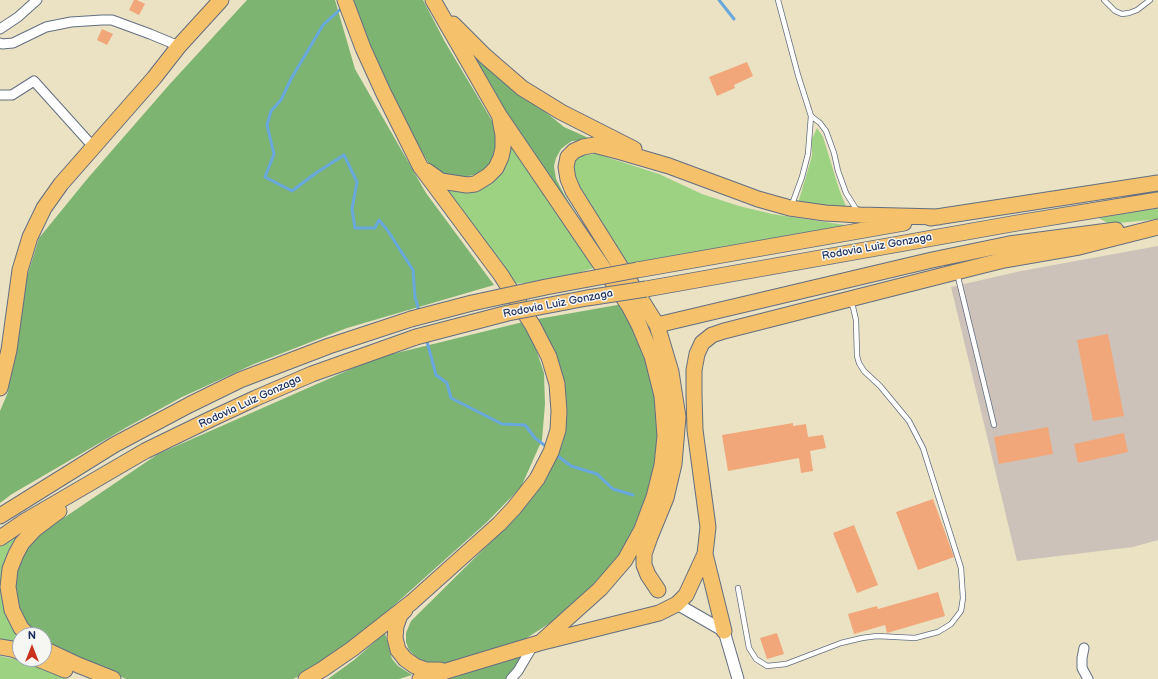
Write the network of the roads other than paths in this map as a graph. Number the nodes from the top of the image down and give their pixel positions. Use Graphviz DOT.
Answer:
graph roads {
  1 [pos="37,0"];
  2 [pos="221,0"];
  3 [pos="345,0"];
  4 [pos="778,0"];
  5 [pos="1104,0"];
  6 [pos="1150,0"];
  7 [pos="436,5"];
  8 [pos="0,29"];
  9 [pos="0,43"];
  10 [pos="179,46"];
  11 [pos="0,95"];
  12 [pos="499,115"];
  13 [pos="811,116"];
  14 [pos="88,141"];
  15 [pos="420,166"];
  16 [pos="669,166"];
  17 [pos="1158,183"];
  18 [pos="1158,200"];
  19 [pos="790,208"];
  20 [pos="860,215"];
  21 [pos="939,217"];
  22 [pos="1158,226"];
  23 [pos="956,272"];
  24 [pos="848,299"];
  25 [pos="657,325"];
  26 [pos="0,388"];
  27 [pos="994,426"];
  28 [pos="145,452"];
  29 [pos="0,516"];
  30 [pos="0,538"];
  31 [pos="630,550"];
  32 [pos="705,554"];
  33 [pos="738,588"];
  34 [pos="658,590"];
  35 [pos="412,602"];
  36 [pos="677,604"];
  37 [pos="20,627"];
  38 [pos="724,631"];
  39 [pos="537,643"];
  40 [pos="0,647"];
  41 [pos="1084,648"];
  42 [pos="12,649"];
  43 [pos="52,653"];
  44 [pos="52,665"];
  45 [pos="455,669"];
  46 [pos="85,679"];
  47 [pos="113,679"];
  48 [pos="306,679"];
  49 [pos="420,679"];
  50 [pos="511,679"];
  51 [pos="738,679"];
  52 [pos="1088,679"];
  1 -- 8 [label="street"];
  2 -- 10 [label="highway"];
  3 -- 15 [label="highway"];
  4 -- 13 [label="lane"];
  5 -- 6 [label="lane"];
  7 -- 12 [label="highway"];
  7 -- 16 [label="highway"];
  9 -- 10 [label="street"];
  10 -- 26 [label="highway"];
  11 -- 14 [label="street"];
  12 -- 15 [label="highway"];
  12 -- 31 [label="highway"];
  13 -- 19 [label="lane"];
  13 -- 20 [label="lane"];
  15 -- 35 [label="highway"];
  16 -- 19 [label="highway"];
  16 -- 25 [label="highway"];
  17 -- 21 [label="highway, Rodovia Luiz Gonzaga"];
  18 -- 28 [label="highway, Rodovia Luiz Gonzaga, bridge"];
  19 -- 20 [label="highway"];
  20 -- 21 [label="highway"];
  21 -- 29 [label="highway, Rodovia Luiz Gonzaga, bridge"];
  22 -- 23 [label="highway"];
  22 -- 25 [label="highway"];
  23 -- 24 [label="highway"];
  23 -- 27 [label="lane"];
  24 -- 32 [label="highway"];
  24 -- 33 [label="lane"];
  25 -- 34 [label="highway"];
  28 -- 30 [label="highway, Rodovia Luiz Gonzaga"];
  28 -- 37 [label="highway"];
  31 -- 34 [label="highway"];
  31 -- 39 [label="highway"];
  32 -- 36 [label="highway"];
  32 -- 38 [label="highway"];
  34 -- 36 [label="highway"];
  35 -- 45 [label="highway"];
  35 -- 48 [label="highway"];
  36 -- 38 [label="street"];
  36 -- 39 [label="highway"];
  38 -- 51 [label="street"];
  39 -- 45 [label="highway"];
  39 -- 50 [label="street"];
  40 -- 42 [label="highway"];
  41 -- 52 [label="street"];
  43 -- 47 [label="highway"];
  44 -- 46 [label="highway"];
  45 -- 49 [label="highway"];
}
